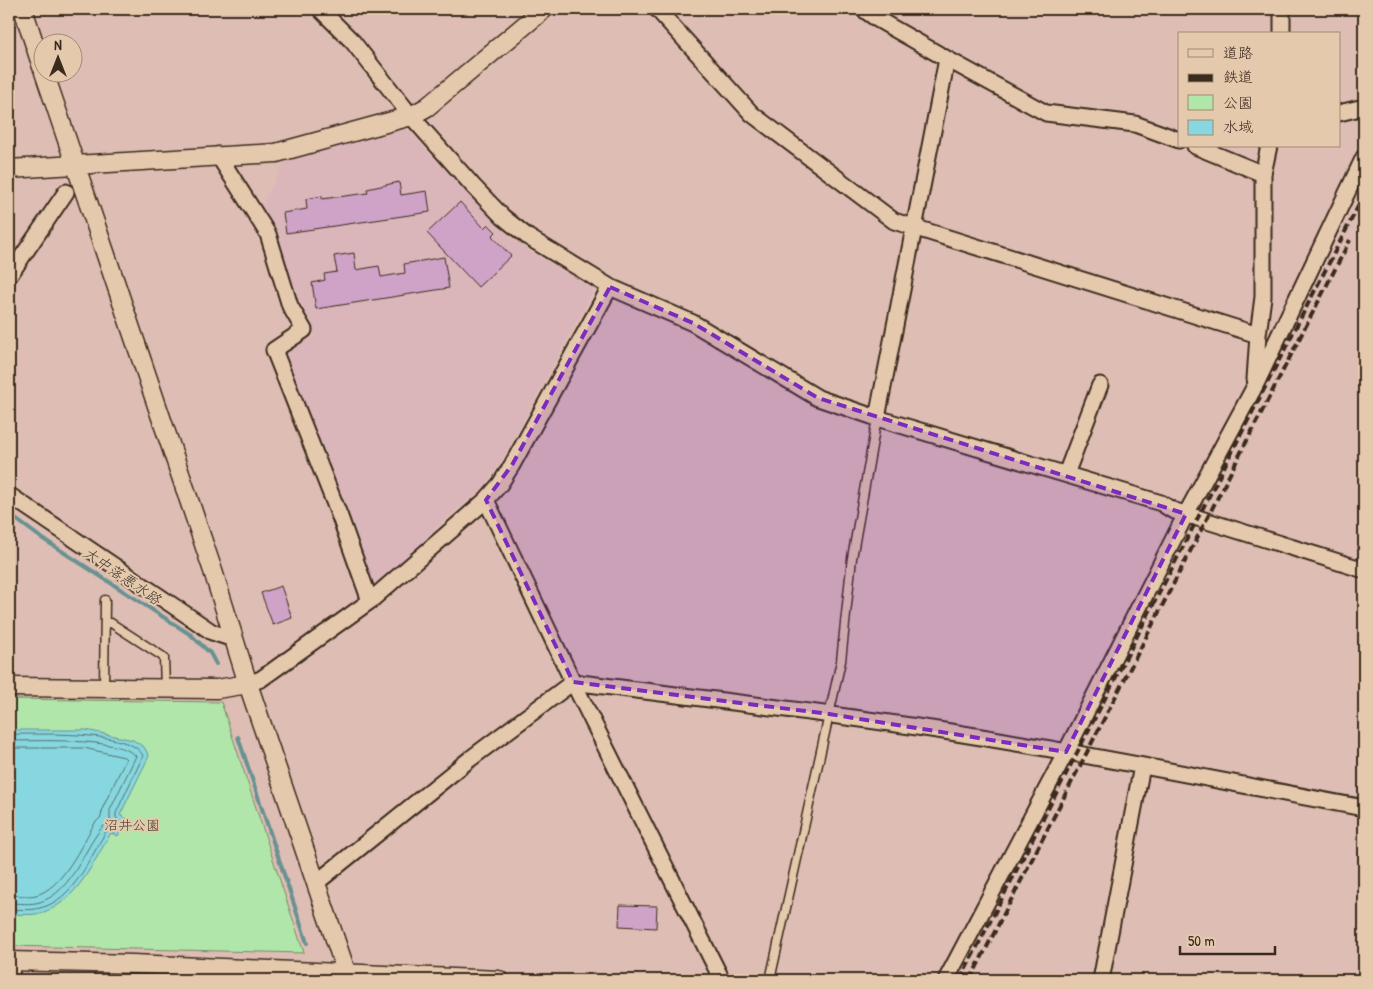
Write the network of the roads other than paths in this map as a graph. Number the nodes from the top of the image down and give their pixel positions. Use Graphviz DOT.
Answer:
graph roads {
  1 [pos="24,9"];
  2 [pos="320,9"];
  3 [pos="544,9"];
  4 [pos="657,9"];
  5 [pos="863,9"];
  6 [pos="1282,9"];
  7 [pos="1282,32"];
  8 [pos="32,35"];
  9 [pos="947,59"];
  10 [pos="47,82"];
  11 [pos="1364,107"];
  12 [pos="1340,113"];
  13 [pos="411,116"];
  14 [pos="1178,140"];
  15 [pos="1200,148"];
  16 [pos="1269,148"];
  17 [pos="218,155"];
  18 [pos="1364,158"];
  19 [pos="75,165"];
  20 [pos="9,169"];
  21 [pos="1263,174"];
  22 [pos="66,192"];
  23 [pos="914,227"];
  24 [pos="9,276"];
  25 [pos="610,287"];
  26 [pos="1258,335"];
  27 [pos="1100,385"];
  28 [pos="1255,386"];
  29 [pos="877,418"];
  30 [pos="1066,474"];
  31 [pos="9,496"];
  32 [pos="486,500"];
  33 [pos="1186,514"];
  34 [pos="1364,570"];
  35 [pos="105,600"];
  36 [pos="370,601"];
  37 [pos="105,623"];
  38 [pos="233,639"];
  39 [pos="573,682"];
  40 [pos="248,684"];
  41 [pos="9,687"];
  42 [pos="104,688"];
  43 [pos="165,688"];
  44 [pos="829,714"];
  45 [pos="1066,752"];
  46 [pos="1142,766"];
  47 [pos="1364,808"];
  48 [pos="316,883"];
  49 [pos="10,961"];
  50 [pos="347,976"];
  51 [pos="11,980"];
  52 [pos="499,980"];
  53 [pos="722,980"];
  54 [pos="770,980"];
  55 [pos="946,980"];
  56 [pos="1100,980"];
  1 -- 8 [label="street"];
  2 -- 13 [label="street"];
  3 -- 13 [label="street"];
  4 -- 23 [label="street"];
  5 -- 9 [label="street"];
  6 -- 7 [label="street"];
  9 -- 14 [label="street"];
  9 -- 23 [label="street"];
  10 -- 19 [label="street"];
  11 -- 12 [label="street"];
  13 -- 17 [label="street"];
  13 -- 25 [label="street"];
  15 -- 21 [label="street"];
  16 -- 21 [label="street"];
  17 -- 19 [label="street"];
  17 -- 36 [label="street"];
  18 -- 28 [label="street"];
  19 -- 20 [label="street"];
  19 -- 38 [label="street"];
  21 -- 26 [label="street"];
  22 -- 24 [label="street"];
  23 -- 26 [label="street"];
  23 -- 29 [label="street"];
  25 -- 29 [label="street"];
  25 -- 32 [label="street"];
  26 -- 28 [label="street"];
  27 -- 30 [label="street"];
  28 -- 33 [label="street"];
  29 -- 30 [label="street"];
  29 -- 44 [label="lane"];
  30 -- 33 [label="street"];
  31 -- 38 [label="street"];
  32 -- 36 [label="street"];
  32 -- 39 [label="street"];
  33 -- 34 [label="street"];
  33 -- 45 [label="street"];
  35 -- 37 [label="lane"];
  36 -- 40 [label="street"];
  37 -- 42 [label="lane"];
  37 -- 43 [label="lane"];
  38 -- 40 [label="street"];
  39 -- 44 [label="street"];
  39 -- 48 [label="street"];
  39 -- 53 [label="street"];
  40 -- 43 [label="street"];
  40 -- 48 [label="street"];
  41 -- 42 [label="street"];
  42 -- 43 [label="street"];
  44 -- 45 [label="street"];
  44 -- 54 [label="lane"];
  45 -- 46 [label="street"];
  45 -- 55 [label="street"];
  46 -- 47 [label="street"];
  46 -- 56 [label="street"];
  48 -- 50 [label="street"];
  49 -- 50 [label="street"];
  49 -- 51 [label="street"];
  50 -- 52 [label="street"];
}
